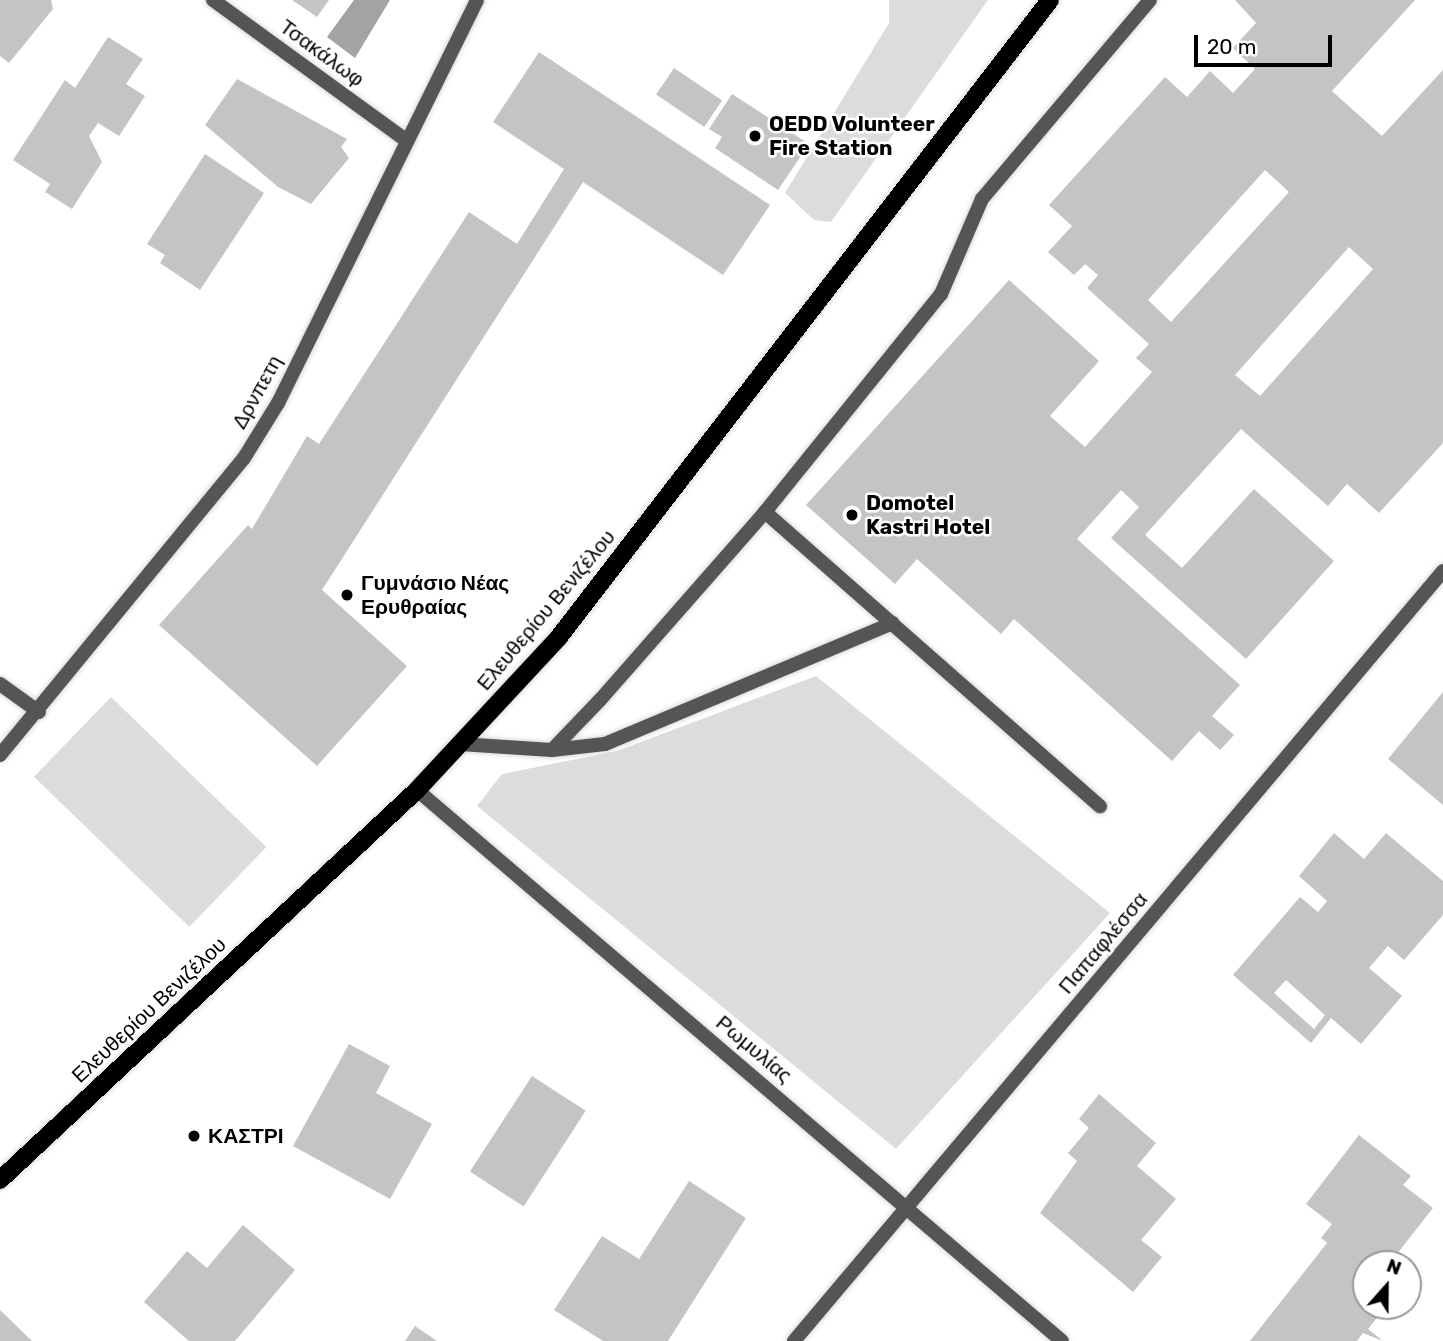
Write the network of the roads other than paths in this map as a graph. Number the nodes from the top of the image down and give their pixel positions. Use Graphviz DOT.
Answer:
graph roads {
  1 [pos="213,0"];
  2 [pos="477,0"];
  3 [pos="1050,0"];
  4 [pos="1150,0"];
  5 [pos="406,140"];
  6 [pos="765,512"];
  7 [pos="1443,571"];
  8 [pos="893,623"];
  9 [pos="0,684"];
  10 [pos="40,712"];
  11 [pos="460,744"];
  12 [pos="552,750"];
  13 [pos="0,755"];
  14 [pos="417,790"];
  15 [pos="1100,806"];
  16 [pos="0,1180"];
  17 [pos="908,1208"];
  18 [pos="794,1341"];
  19 [pos="1062,1341"];
  1 -- 5 [label="street, Τσακάλωφ"];
  2 -- 5 [label="street, Δρνπετη"];
  3 -- 11 [label="main road, Ελευθερίου Βενιζέλου"];
  4 -- 6 [label="street"];
  5 -- 10 [label="street, Δρνπετη"];
  6 -- 8 [label="street"];
  6 -- 12 [label="street"];
  7 -- 17 [label="street, Παπαφλέσσα"];
  8 -- 12 [label="street"];
  8 -- 15 [label="street"];
  9 -- 10 [label="street"];
  10 -- 13 [label="street, Δρνπετη"];
  11 -- 12 [label="street"];
  11 -- 14 [label="main road, Ελευθερίου Βενιζέλου"];
  14 -- 16 [label="main road, Ελευθερίου Βενιζέλου"];
  14 -- 17 [label="street, Ρωμυλίας"];
  17 -- 18 [label="street, Παπαφλέσσα"];
  17 -- 19 [label="street, Ρωμυλίας"];
}
